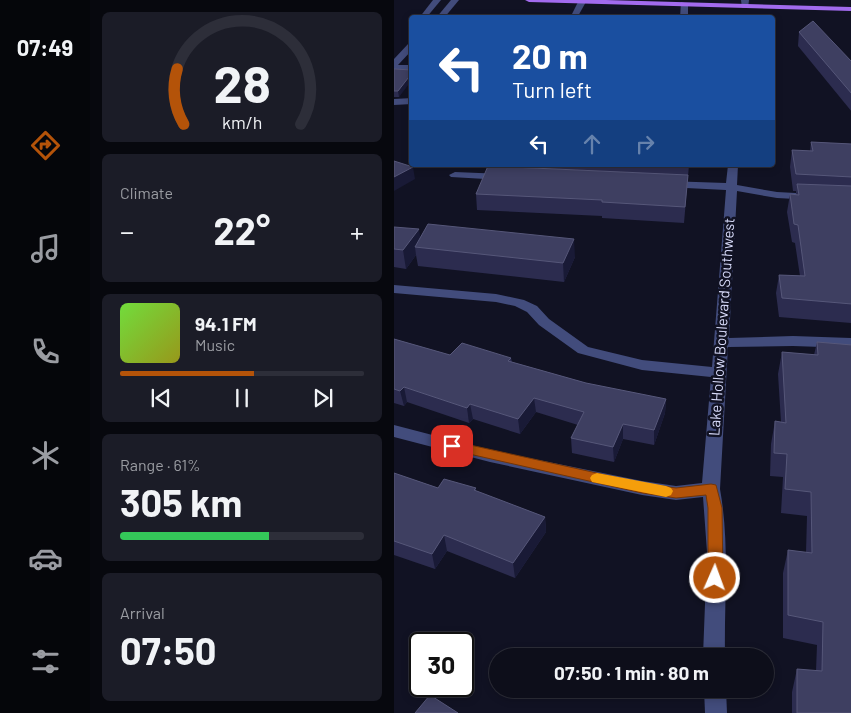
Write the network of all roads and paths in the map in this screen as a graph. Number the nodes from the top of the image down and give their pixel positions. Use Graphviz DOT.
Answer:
graph roads {
  1 [pos="437,0"];
  2 [pos="455,0"];
  3 [pos="529,0"];
  4 [pos="555,1"];
  5 [pos="582,1"];
  6 [pos="745,3"];
  7 [pos="684,4"];
  8 [pos="851,9"];
  9 [pos="424,15"];
  10 [pos="442,15"];
  11 [pos="575,15"];
  12 [pos="684,15"];
  13 [pos="409,48"];
  14 [pos="394,66"];
  15 [pos="409,68"];
  16 [pos="409,101"];
  17 [pos="394,102"];
  18 [pos="733,167"];
  19 [pos="455,175"];
  20 [pos="514,178"];
  21 [pos="652,183"];
  22 [pos="732,187"];
  23 [pos="851,199"];
  24 [pos="394,289"];
  25 [pos="721,343"];
  26 [pos="851,343"];
  27 [pos="719,373"];
  28 [pos="394,431"];
  29 [pos="711,489"];
  30 [pos="714,648"];
  31 [pos="715,698"];
  32 [pos="716,713"];
  1 -- 9 [label="street"];
  2 -- 10 [label="street"];
  3 -- 4 [label="main road"];
  4 -- 5 [label="main road"];
  5 -- 7 [label="main road"];
  5 -- 11 [label="street"];
  6 -- 7 [label="main road"];
  6 -- 8 [label="main road"];
  7 -- 12 [label="street"];
  13 -- 14 [label="street"];
  14 -- 15 [label="street"];
  16 -- 17 [label="street"];
  18 -- 22 [label="street, Lake Hollow Boulevard Southwest"];
  19 -- 20 [label="street"];
  21 -- 22 [label="street"];
  22 -- 23 [label="street"];
  22 -- 25 [label="street, Lake Hollow Boulevard Southwest"];
  24 -- 27 [label="street"];
  25 -- 26 [label="street"];
  25 -- 27 [label="street, Lake Hollow Boulevard Southwest"];
  27 -- 29 [label="street, Lake Hollow Boulevard Southwest"];
  28 -- 29 [label="street"];
  29 -- 30 [label="street, Lake Hollow Boulevard Southwest"];
  31 -- 32 [label="street"];
}
